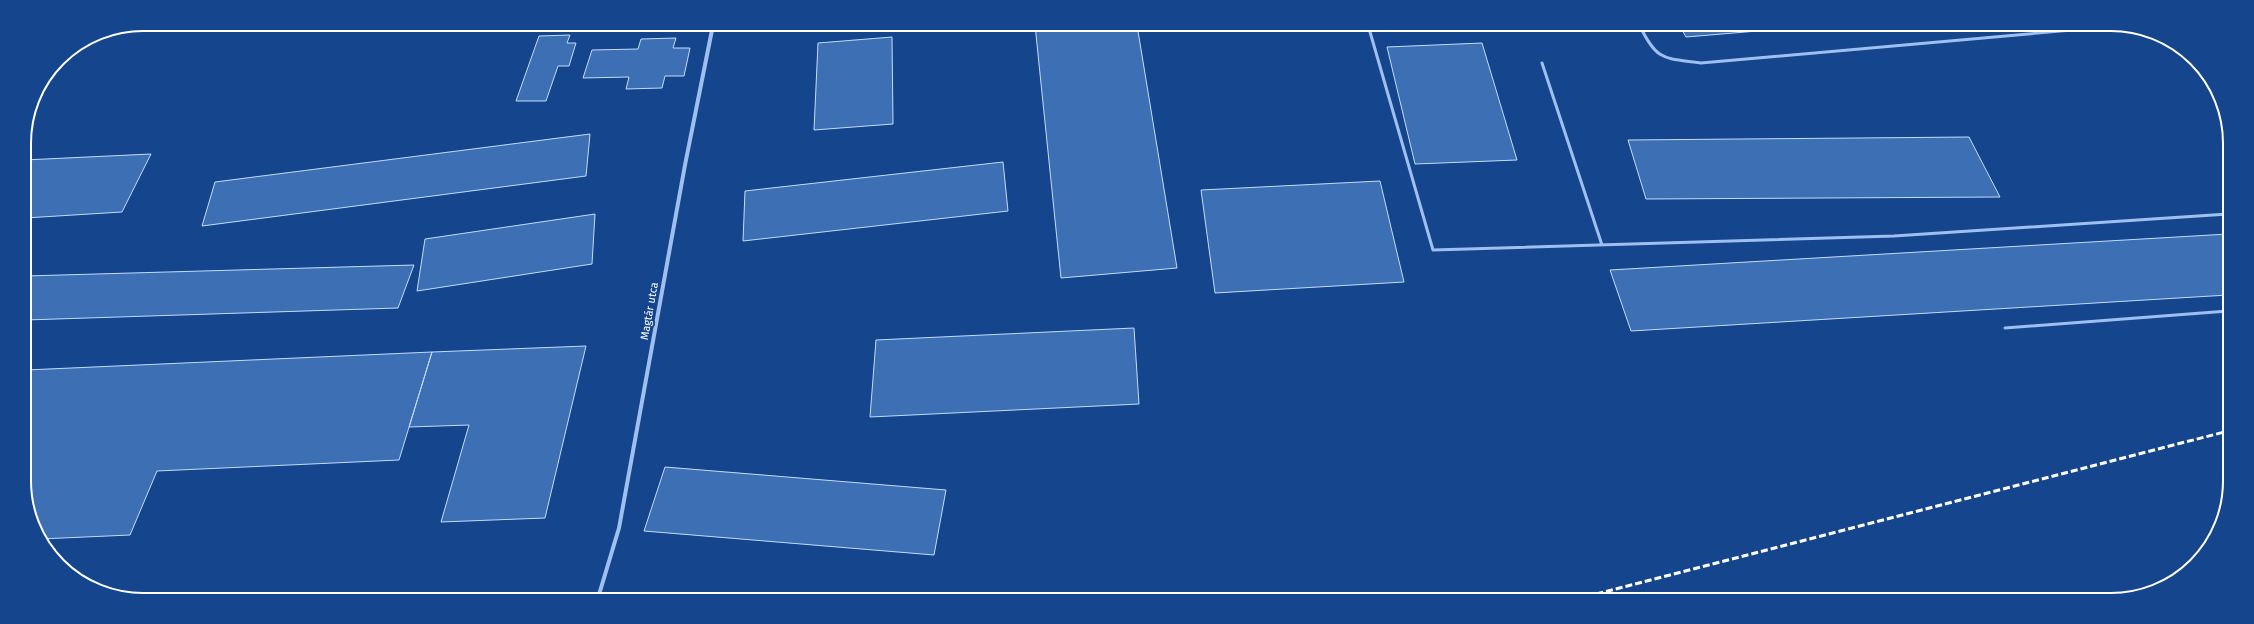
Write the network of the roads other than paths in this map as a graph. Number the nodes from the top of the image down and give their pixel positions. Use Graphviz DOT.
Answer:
graph roads {
  1 [pos="712,31"];
  2 [pos="1370,31"];
  3 [pos="1642,31"];
  4 [pos="2061,31"];
  5 [pos="1542,62"];
  6 [pos="2223,214"];
  7 [pos="1602,245"];
  8 [pos="2223,311"];
  9 [pos="2005,328"];
  10 [pos="600,593"];
  1 -- 10 [label="street, Magtár utca"];
  2 -- 7 [label="lane"];
  3 -- 4 [label="lane"];
  5 -- 7 [label="lane"];
  6 -- 7 [label="lane"];
  8 -- 9 [label="lane"];
}
